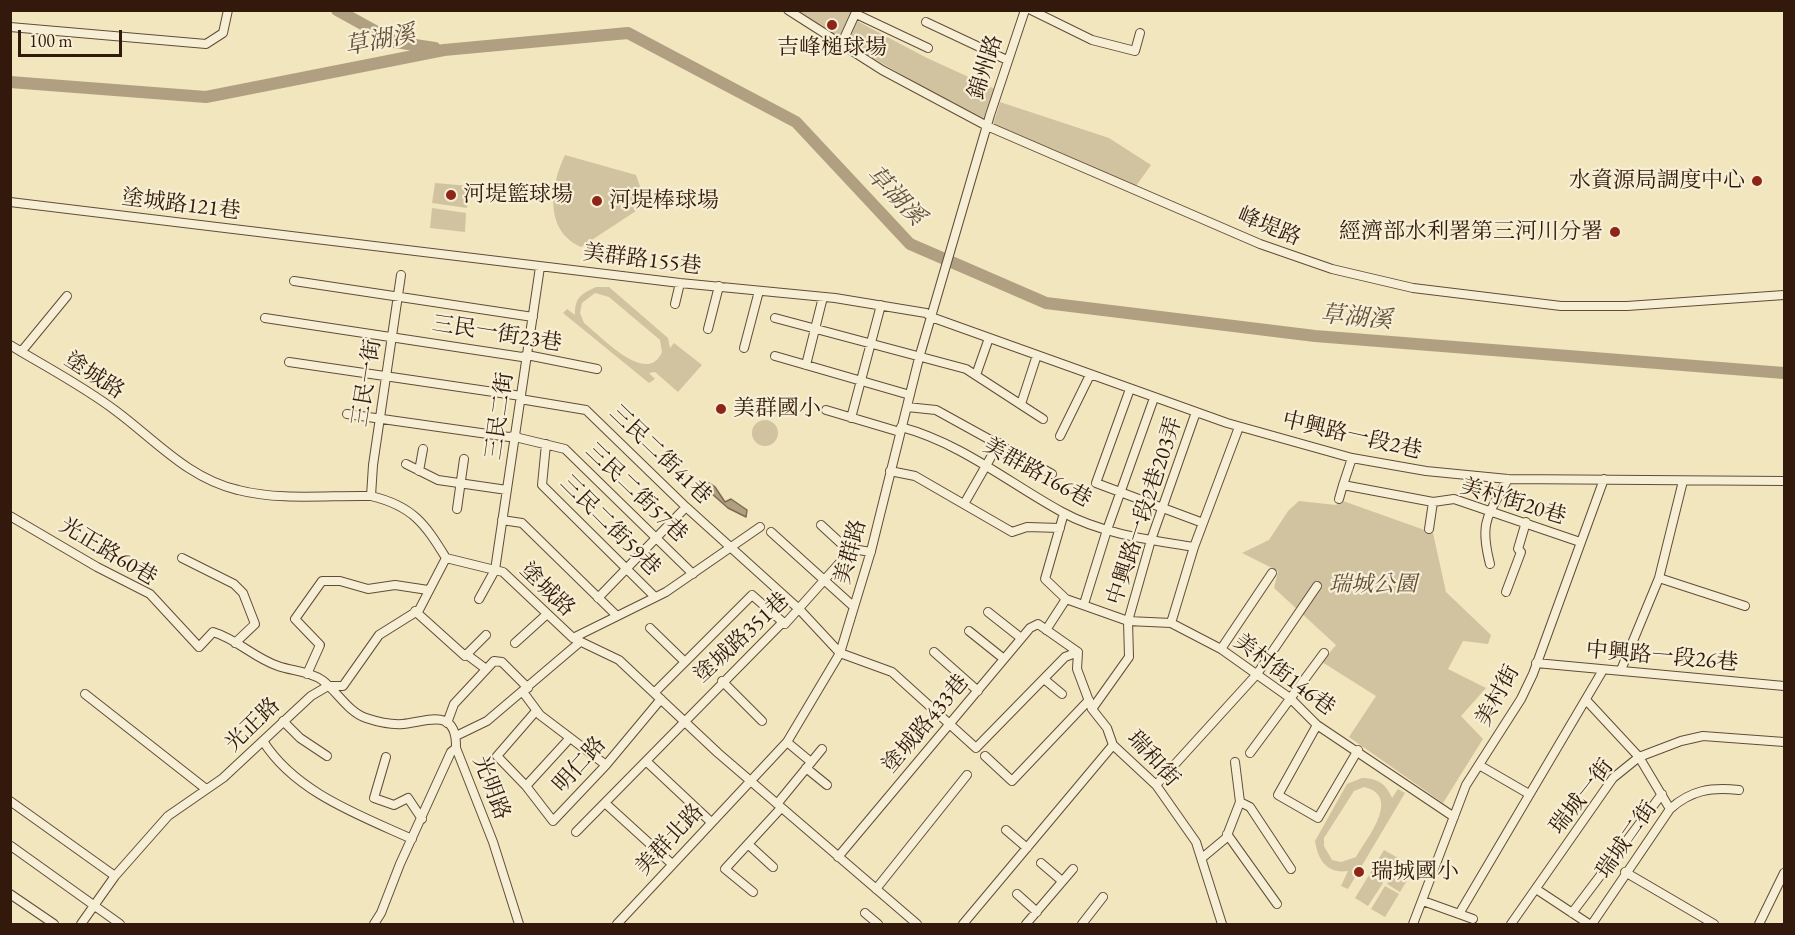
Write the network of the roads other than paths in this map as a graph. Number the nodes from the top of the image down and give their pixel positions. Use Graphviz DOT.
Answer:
graph roads {
  1 [pos="228,10"];
  2 [pos="788,10"];
  3 [pos="1025,10"];
  4 [pos="1032,10"];
  5 [pos="857,12"];
  6 [pos="926,22"];
  7 [pos="10,27"];
  8 [pos="1140,33"];
  9 [pos="841,45"];
  10 [pos="928,48"];
  11 [pos="1007,60"];
  12 [pos="985,130"];
  13 [pos="10,202"];
  14 [pos="347,243"];
  15 [pos="540,267"];
  16 [pos="401,275"];
  17 [pos="294,281"];
  18 [pos="680,284"];
  19 [pos="719,286"];
  20 [pos="759,291"];
  21 [pos="1785,295"];
  22 [pos="67,296"];
  23 [pos="399,297"];
  24 [pos="823,297"];
  25 [pos="675,304"];
  26 [pos="881,305"];
  27 [pos="934,307"];
  28 [pos="533,317"];
  29 [pos="931,317"];
  30 [pos="265,318"];
  31 [pos="776,318"];
  32 [pos="708,329"];
  33 [pos="815,329"];
  34 [pos="392,336"];
  35 [pos="989,338"];
  36 [pos="870,344"];
  37 [pos="10,345"];
  38 [pos="744,348"];
  39 [pos="21,352"];
  40 [pos="527,355"];
  41 [pos="775,356"];
  42 [pos="1037,356"];
  43 [pos="919,358"];
  44 [pos="289,362"];
  45 [pos="806,365"];
  46 [pos="597,369"];
  47 [pos="976,375"];
  48 [pos="1090,375"];
  49 [pos="385,377"];
  50 [pos="861,381"];
  51 [pos="1130,389"];
  52 [pos="910,395"];
  53 [pos="520,398"];
  54 [pos="1154,398"];
  55 [pos="1021,404"];
  56 [pos="907,407"];
  57 [pos="826,410"];
  58 [pos="1196,412"];
  59 [pos="347,414"];
  60 [pos="379,417"];
  61 [pos="851,418"];
  62 [pos="1044,419"];
  63 [pos="1239,427"];
  64 [pos="901,430"];
  65 [pos="516,436"];
  66 [pos="1060,436"];
  67 [pos="999,443"];
  68 [pos="546,444"];
  69 [pos="423,448"];
  70 [pos="1352,458"];
  71 [pos="464,459"];
  72 [pos="406,464"];
  73 [pos="987,465"];
  74 [pos="419,471"];
  75 [pos="890,471"];
  76 [pos="1052,474"];
  77 [pos="1508,479"];
  78 [pos="1604,479"];
  79 [pos="1683,481"];
  80 [pos="1785,481"];
  81 [pos="461,483"];
  82 [pos="1343,485"];
  83 [pos="507,490"];
  84 [pos="1120,491"];
  85 [pos="371,496"];
  86 [pos="1338,499"];
  87 [pos="1433,502"];
  88 [pos="964,504"];
  89 [pos="686,507"];
  90 [pos="1162,508"];
  91 [pos="458,509"];
  92 [pos="1491,510"];
  93 [pos="1064,513"];
  94 [pos="10,516"];
  95 [pos="502,520"];
  96 [pos="1526,522"];
  97 [pos="1203,523"];
  98 [pos="821,525"];
  99 [pos="760,527"];
  100 [pos="1060,528"];
  101 [pos="1429,529"];
  102 [pos="1107,530"];
  103 [pos="771,532"];
  104 [pos="657,537"];
  105 [pos="1151,540"];
  106 [pos="1580,542"];
  107 [pos="732,547"];
  108 [pos="1194,547"];
  109 [pos="852,549"];
  110 [pos="871,552"];
  111 [pos="182,558"];
  112 [pos="446,558"];
  113 [pos="1491,564"];
  114 [pos="627,568"];
  115 [pos="495,570"];
  116 [pos="1272,573"];
  117 [pos="693,574"];
  118 [pos="1659,578"];
  119 [pos="826,581"];
  120 [pos="1317,586"];
  121 [pos="428,590"];
  122 [pos="1506,592"];
  123 [pos="656,597"];
  124 [pos="483,598"];
  125 [pos="598,598"];
  126 [pos="1066,599"];
  127 [pos="1084,604"];
  128 [pos="1745,606"];
  129 [pos="854,607"];
  130 [pos="800,610"];
  131 [pos="415,611"];
  132 [pos="988,612"];
  133 [pos="546,615"];
  134 [pos="616,615"];
  135 [pos="1128,621"];
  136 [pos="1171,623"];
  137 [pos="785,624"];
  138 [pos="650,628"];
  139 [pos="1047,630"];
  140 [pos="969,631"];
  141 [pos="486,635"];
  142 [pos="1021,638"];
  143 [pos="577,640"];
  144 [pos="235,643"];
  145 [pos="515,643"];
  146 [pos="1221,649"];
  147 [pos="1078,651"];
  148 [pos="934,652"];
  149 [pos="840,653"];
  150 [pos="1324,653"];
  151 [pos="466,654"];
  152 [pos="1004,659"];
  153 [pos="685,662"];
  154 [pos="1536,663"];
  155 [pos="486,669"];
  156 [pos="1603,670"];
  157 [pos="1621,670"];
  158 [pos="307,674"];
  159 [pos="1257,674"];
  160 [pos="1044,679"];
  161 [pos="722,681"];
  162 [pos="327,686"];
  163 [pos="1785,686"];
  164 [pos="525,690"];
  165 [pos="978,691"];
  166 [pos="85,694"];
  167 [pos="1062,694"];
  168 [pos="657,696"];
  169 [pos="1290,698"];
  170 [pos="1587,701"];
  171 [pos="1091,705"];
  172 [pos="537,711"];
  173 [pos="283,721"];
  174 [pos="683,721"];
  175 [pos="762,721"];
  176 [pos="447,723"];
  177 [pos="949,723"];
  178 [pos="1317,725"];
  179 [pos="456,736"];
  180 [pos="569,739"];
  181 [pos="263,741"];
  182 [pos="787,742"];
  183 [pos="1785,742"];
  184 [pos="1113,745"];
  185 [pos="456,748"];
  186 [pos="822,749"];
  187 [pos="1358,750"];
  188 [pos="1250,753"];
  189 [pos="327,756"];
  190 [pos="985,756"];
  191 [pos="386,757"];
  192 [pos="1639,757"];
  193 [pos="646,761"];
  194 [pos="1235,762"];
  195 [pos="606,765"];
  196 [pos="809,765"];
  197 [pos="1479,765"];
  198 [pos="967,775"];
  199 [pos="749,781"];
  200 [pos="827,785"];
  201 [pos="1156,785"];
  202 [pos="526,786"];
  203 [pos="206,789"];
  204 [pos="1739,790"];
  205 [pos="1528,794"];
  206 [pos="1662,794"];
  207 [pos="10,801"];
  208 [pos="1240,802"];
  209 [pos="605,803"];
  210 [pos="779,806"];
  211 [pos="1670,809"];
  212 [pos="1454,817"];
  213 [pos="422,819"];
  214 [pos="711,822"];
  215 [pos="1006,830"];
  216 [pos="576,832"];
  217 [pos="1227,834"];
  218 [pos="412,839"];
  219 [pos="749,845"];
  220 [pos="11,846"];
  221 [pos="1027,848"];
  222 [pos="838,857"];
  223 [pos="1202,858"];
  224 [pos="1041,863"];
  225 [pos="672,864"];
  226 [pos="772,867"];
  227 [pos="1073,869"];
  228 [pos="1292,869"];
  229 [pos="1625,872"];
  230 [pos="1785,873"];
  231 [pos="115,876"];
  232 [pos="1062,881"];
  233 [pos="876,888"];
  234 [pos="1536,889"];
  235 [pos="753,892"];
  236 [pos="1776,893"];
  237 [pos="10,894"];
  238 [pos="1017,894"];
  239 [pos="1103,897"];
  240 [pos="1785,898"];
  241 [pos="1423,901"];
  242 [pos="1277,904"];
  243 [pos="96,906"];
  244 [pos="1037,912"];
  245 [pos="865,913"];
  246 [pos="1572,913"];
  247 [pos="1459,914"];
  248 [pos="1473,920"];
  249 [pos="54,924"];
  250 [pos="81,924"];
  251 [pos="120,924"];
  252 [pos="374,924"];
  253 [pos="519,924"];
  254 [pos="617,924"];
  255 [pos="878,924"];
  256 [pos="917,924"];
  257 [pos="963,924"];
  258 [pos="1026,924"];
  259 [pos="1082,924"];
  260 [pos="1222,924"];
  261 [pos="1413,924"];
  262 [pos="1511,924"];
  263 [pos="1591,924"];
  264 [pos="1714,924"];
  265 [pos="1759,924"];
  1 -- 7 [label="street"];
  2 -- 9 [label="street, 峰堤路"];
  3 -- 11 [label="street, 錦州路"];
  4 -- 8 [label="street"];
  5 -- 9 [label="street"];
  5 -- 10 [label="street"];
  6 -- 11 [label="street"];
  9 -- 12 [label="street, 峰堤路"];
  11 -- 12 [label="street, 錦州路"];
  12 -- 21 [label="street, 峰堤路"];
  12 -- 27 [label="street, 錦州路"];
  13 -- 14 [label="street, 塗城路121巷"];
  14 -- 15 [label="street, 美群路155巷"];
  15 -- 18 [label="street, 美群路155巷"];
  15 -- 28 [label="street, 三民二街"];
  16 -- 23 [label="street, 三民一街"];
  17 -- 23 [label="street"];
  18 -- 19 [label="street, 美群路155巷"];
  18 -- 25 [label="street"];
  19 -- 20 [label="street, 美群路155巷"];
  19 -- 32 [label="street"];
  20 -- 24 [label="street, 美群路155巷"];
  20 -- 38 [label="street"];
  22 -- 39 [label="street"];
  23 -- 28 [label="street"];
  23 -- 34 [label="street, 三民一街"];
  24 -- 26 [label="street, 美群路155巷"];
  24 -- 33 [label="street"];
  26 -- 29 [label="street, 美群路155巷"];
  26 -- 36 [label="street"];
  27 -- 29 [label="street, 美群路"];
  28 -- 40 [label="street, 三民二街"];
  29 -- 35 [label="street, 中興路一段2巷"];
  29 -- 43 [label="street, 美群路"];
  30 -- 34 [label="street, 三民一街23巷"];
  31 -- 33 [label="street"];
  33 -- 36 [label="street"];
  33 -- 45 [label="street"];
  34 -- 40 [label="street, 三民一街23巷"];
  34 -- 49 [label="street, 三民一街"];
  35 -- 42 [label="street, 中興路一段2巷"];
  35 -- 47 [label="street"];
  36 -- 43 [label="street"];
  36 -- 50 [label="street"];
  37 -- 39 [label="street, 塗城路"];
  39 -- 85 [label="street, 塗城路"];
  40 -- 46 [label="street, 三民一街23巷"];
  40 -- 53 [label="street, 三民二街"];
  41 -- 45 [label="street"];
  42 -- 48 [label="street, 中興路一段2巷"];
  42 -- 55 [label="street"];
  43 -- 47 [label="street"];
  43 -- 52 [label="street, 美群路"];
  44 -- 49 [label="street, 三民二街41巷"];
  45 -- 50 [label="street"];
  47 -- 55 [label="street"];
  48 -- 51 [label="street, 中興路一段2巷"];
  48 -- 66 [label="street"];
  49 -- 53 [label="street, 三民二街41巷"];
  49 -- 60 [label="street, 三民一街"];
  50 -- 52 [label="street"];
  50 -- 61 [label="street"];
  51 -- 54 [label="street, 中興路一段2巷"];
  51 -- 84 [label="street"];
  52 -- 56 [label="street, 美群路"];
  53 -- 65 [label="street, 三民二街"];
  53 -- 89 [label="street, 三民二街41巷"];
  54 -- 58 [label="street, 中興路一段2巷"];
  54 -- 84 [label="street"];
  55 -- 62 [label="street"];
  56 -- 64 [label="street, 美群路"];
  56 -- 67 [label="street"];
  57 -- 61 [label="street, 美群路166巷"];
  58 -- 63 [label="street, 中興路一段2巷"];
  58 -- 90 [label="street, 中興路一段2巷203弄"];
  59 -- 60 [label="street, 三民二街57巷"];
  60 -- 65 [label="street, 三民二街57巷"];
  60 -- 85 [label="street, 三民一街"];
  61 -- 64 [label="street, 美群路166巷"];
  63 -- 70 [label="street, 中興路一段2巷"];
  63 -- 97 [label="street"];
  64 -- 73 [label="street, 美群路166巷"];
  64 -- 75 [label="street, 美群路"];
  65 -- 68 [label="street, 三民二街57巷"];
  65 -- 83 [label="street, 三民二街"];
  67 -- 73 [label="street"];
  67 -- 76 [label="street"];
  68 -- 104 [label="street, 三民二街57巷"];
  68 -- 114 [label="street, 三民二街59巷"];
  69 -- 74 [label="street"];
  70 -- 77 [label="street, 中興路一段2巷"];
  70 -- 82 [label="street"];
  71 -- 81 [label="street"];
  72 -- 74 [label="street"];
  73 -- 88 [label="street"];
  73 -- 93 [label="street, 美群路166巷"];
  74 -- 81 [label="street"];
  75 -- 88 [label="street"];
  75 -- 110 [label="street, 美群路"];
  77 -- 78 [label="street, 中興路一段2巷"];
  77 -- 92 [label="street"];
  78 -- 79 [label="street, 中興路一段2巷"];
  78 -- 106 [label="street, 美村街"];
  79 -- 80 [label="street, 中興路一段2巷"];
  79 -- 118 [label="street"];
  81 -- 83 [label="street"];
  81 -- 91 [label="street"];
  82 -- 86 [label="street"];
  82 -- 87 [label="street, 美村街20巷"];
  83 -- 95 [label="street, 三民二街"];
  84 -- 90 [label="street"];
  84 -- 102 [label="street"];
  85 -- 112 [label="street, 塗城路"];
  87 -- 92 [label="street, 美村街20巷"];
  87 -- 101 [label="street"];
  88 -- 100 [label="street"];
  89 -- 104 [label="street"];
  89 -- 107 [label="street, 三民二街41巷"];
  90 -- 97 [label="street"];
  90 -- 105 [label="street, 中興路一段2巷203弄"];
  92 -- 96 [label="street, 美村街20巷"];
  92 -- 113 [label="street"];
  93 -- 100 [label="street, 美村街146巷"];
  93 -- 102 [label="street, 美群路166巷"];
  94 -- 144 [label="street, 光正路60巷"];
  95 -- 115 [label="street, 三民二街"];
  95 -- 125 [label="street"];
  96 -- 106 [label="street, 美村街20巷"];
  96 -- 122 [label="street"];
  97 -- 108 [label="street"];
  98 -- 109 [label="street"];
  99 -- 107 [label="street"];
  100 -- 126 [label="street, 美村街146巷"];
  102 -- 105 [label="street, 美群路166巷"];
  102 -- 127 [label="street"];
  103 -- 119 [label="street"];
  104 -- 114 [label="street"];
  104 -- 117 [label="street, 三民二街57巷"];
  105 -- 108 [label="street, 美群路166巷"];
  105 -- 135 [label="street, 中興路一段2巷203弄"];
  106 -- 154 [label="street, 美村街"];
  107 -- 117 [label="street"];
  107 -- 130 [label="street, 三民二街41巷"];
  108 -- 136 [label="street"];
  109 -- 110 [label="street"];
  109 -- 119 [label="street, 塗城路351巷"];
  110 -- 129 [label="street, 美群路"];
  111 -- 144 [label="street, 光正路60巷"];
  112 -- 115 [label="street, 塗城路"];
  112 -- 121 [label="street, 光正路"];
  114 -- 123 [label="street, 三民二街59巷"];
  114 -- 125 [label="street"];
  115 -- 124 [label="street, 三民二街"];
  115 -- 133 [label="street, 塗城路"];
  116 -- 146 [label="street"];
  117 -- 123 [label="street"];
  118 -- 128 [label="street"];
  118 -- 157 [label="street"];
  119 -- 129 [label="street"];
  119 -- 130 [label="street, 塗城路351巷"];
  120 -- 159 [label="street"];
  121 -- 131 [label="street, 光正路"];
  121 -- 158 [label="street"];
  123 -- 134 [label="street"];
  125 -- 134 [label="street"];
  126 -- 127 [label="street, 美村街146巷"];
  126 -- 139 [label="street"];
  127 -- 135 [label="street, 美村街146巷"];
  129 -- 149 [label="street, 美群路"];
  130 -- 137 [label="street, 塗城路351巷"];
  130 -- 149 [label="street, 三民二街41巷"];
  131 -- 151 [label="street"];
  131 -- 162 [label="street, 光正路"];
  132 -- 142 [label="street"];
  133 -- 143 [label="street, 塗城路"];
  133 -- 145 [label="street"];
  134 -- 143 [label="street"];
  135 -- 136 [label="street, 美村街146巷"];
  135 -- 171 [label="street, 中興路一段2巷203弄"];
  136 -- 146 [label="street, 美村街146巷"];
  137 -- 153 [label="street, 明仁路"];
  137 -- 161 [label="street, 塗城路351巷"];
  138 -- 153 [label="street"];
  139 -- 142 [label="street, 塗城路433巷"];
  139 -- 147 [label="street"];
  140 -- 152 [label="street"];
  141 -- 151 [label="street"];
  142 -- 152 [label="street, 塗城路433巷"];
  143 -- 164 [label="street"];
  143 -- 168 [label="street, 塗城路"];
  144 -- 158 [label="street, 光正路60巷"];
  146 -- 159 [label="street, 美村街146巷"];
  147 -- 160 [label="street"];
  147 -- 171 [label="street, 瑞和街"];
  148 -- 165 [label="street"];
  149 -- 177 [label="street"];
  149 -- 182 [label="street, 美群路"];
  150 -- 169 [label="street"];
  151 -- 155 [label="street"];
  152 -- 165 [label="street, 塗城路433巷"];
  153 -- 168 [label="street, 明仁路"];
  154 -- 156 [label="street, 中興路一段26巷"];
  154 -- 197 [label="street, 美村街"];
  155 -- 164 [label="street"];
  155 -- 176 [label="street"];
  156 -- 157 [label="street, 中興路一段26巷"];
  156 -- 170 [label="street"];
  157 -- 163 [label="street, 中興路一段26巷"];
  158 -- 162 [label="street, 光正路60巷"];
  159 -- 169 [label="street, 美村街146巷"];
  159 -- 201 [label="street"];
  160 -- 167 [label="street"];
  160 -- 177 [label="street"];
  161 -- 174 [label="street, 塗城路351巷"];
  161 -- 175 [label="street"];
  162 -- 173 [label="street, 光正路"];
  162 -- 176 [label="street, 光正路60巷"];
  164 -- 172 [label="street"];
  164 -- 179 [label="street"];
  165 -- 177 [label="street, 塗城路433巷"];
  166 -- 203 [label="street"];
  168 -- 174 [label="street, 塗城路"];
  168 -- 195 [label="street, 明仁路"];
  169 -- 178 [label="street, 美村街146巷"];
  169 -- 188 [label="street"];
  170 -- 192 [label="street"];
  170 -- 205 [label="street"];
  171 -- 184 [label="street, 瑞和街"];
  171 -- 190 [label="street, 中興路一段2巷203弄"];
  172 -- 180 [label="street"];
  172 -- 202 [label="street"];
  173 -- 181 [label="street, 光正路"];
  173 -- 189 [label="street"];
  174 -- 193 [label="street, 塗城路351巷"];
  174 -- 199 [label="street, 塗城路"];
  176 -- 179 [label="street"];
  177 -- 222 [label="street, 塗城路433巷"];
  178 -- 187 [label="street, 美村街146巷"];
  178 -- 187 [label="street"];
  179 -- 185 [label="street"];
  180 -- 195 [label="street"];
  180 -- 202 [label="street"];
  181 -- 203 [label="street, 光正路"];
  181 -- 218 [label="street"];
  182 -- 196 [label="street"];
  182 -- 199 [label="street, 美群路"];
  183 -- 192 [label="street, 瑞城一街"];
  184 -- 201 [label="street, 瑞和街"];
  184 -- 221 [label="street"];
  185 -- 213 [label="street, 光明路"];
  185 -- 253 [label="street, 光明路"];
  186 -- 196 [label="street"];
  187 -- 212 [label="street, 美村街146巷"];
  191 -- 213 [label="street"];
  192 -- 206 [label="street"];
  192 -- 234 [label="street, 瑞城一街"];
  193 -- 209 [label="street, 塗城路351巷"];
  193 -- 214 [label="street"];
  194 -- 208 [label="street"];
  195 -- 202 [label="street, 明仁路"];
  196 -- 200 [label="street"];
  196 -- 210 [label="street"];
  197 -- 205 [label="street"];
  197 -- 212 [label="street, 美村街"];
  198 -- 233 [label="street"];
  199 -- 210 [label="street, 塗城路"];
  199 -- 214 [label="street, 美群北路"];
  201 -- 223 [label="street, 瑞和街"];
  203 -- 231 [label="street, 光正路"];
  204 -- 211 [label="street, 瑞城二街"];
  205 -- 247 [label="street"];
  206 -- 211 [label="street"];
  206 -- 246 [label="street"];
  207 -- 231 [label="street"];
  208 -- 217 [label="street"];
  208 -- 228 [label="street"];
  209 -- 216 [label="street, 塗城路351巷"];
  209 -- 225 [label="street"];
  210 -- 219 [label="street"];
  210 -- 222 [label="street, 塗城路"];
  211 -- 229 [label="street, 瑞城二街"];
  212 -- 241 [label="street, 美村街"];
  213 -- 218 [label="street, 光明路"];
  214 -- 225 [label="street, 美群北路"];
  215 -- 221 [label="street"];
  217 -- 223 [label="street"];
  217 -- 242 [label="street"];
  218 -- 252 [label="street, 光明路"];
  219 -- 226 [label="street"];
  219 -- 235 [label="street"];
  220 -- 243 [label="street"];
  221 -- 257 [label="street"];
  222 -- 233 [label="street, 塗城路"];
  223 -- 260 [label="street, 瑞和街"];
  224 -- 232 [label="street"];
  225 -- 254 [label="street, 美群北路"];
  227 -- 232 [label="street"];
  229 -- 263 [label="street, 瑞城二街"];
  229 -- 264 [label="street"];
  230 -- 236 [label="street"];
  231 -- 243 [label="street, 光正路"];
  232 -- 244 [label="street"];
  233 -- 256 [label="street, 塗城路"];
  234 -- 246 [label="street"];
  234 -- 262 [label="street, 瑞城一街"];
  236 -- 240 [label="street"];
  236 -- 265 [label="street"];
  237 -- 249 [label="street"];
  238 -- 244 [label="street"];
  239 -- 259 [label="street"];
  241 -- 247 [label="street"];
  241 -- 261 [label="street, 美村街"];
  243 -- 250 [label="street, 光正路"];
  243 -- 251 [label="street"];
  244 -- 258 [label="street"];
  245 -- 255 [label="street"];
  246 -- 263 [label="street"];
  247 -- 248 [label="street"];
}
